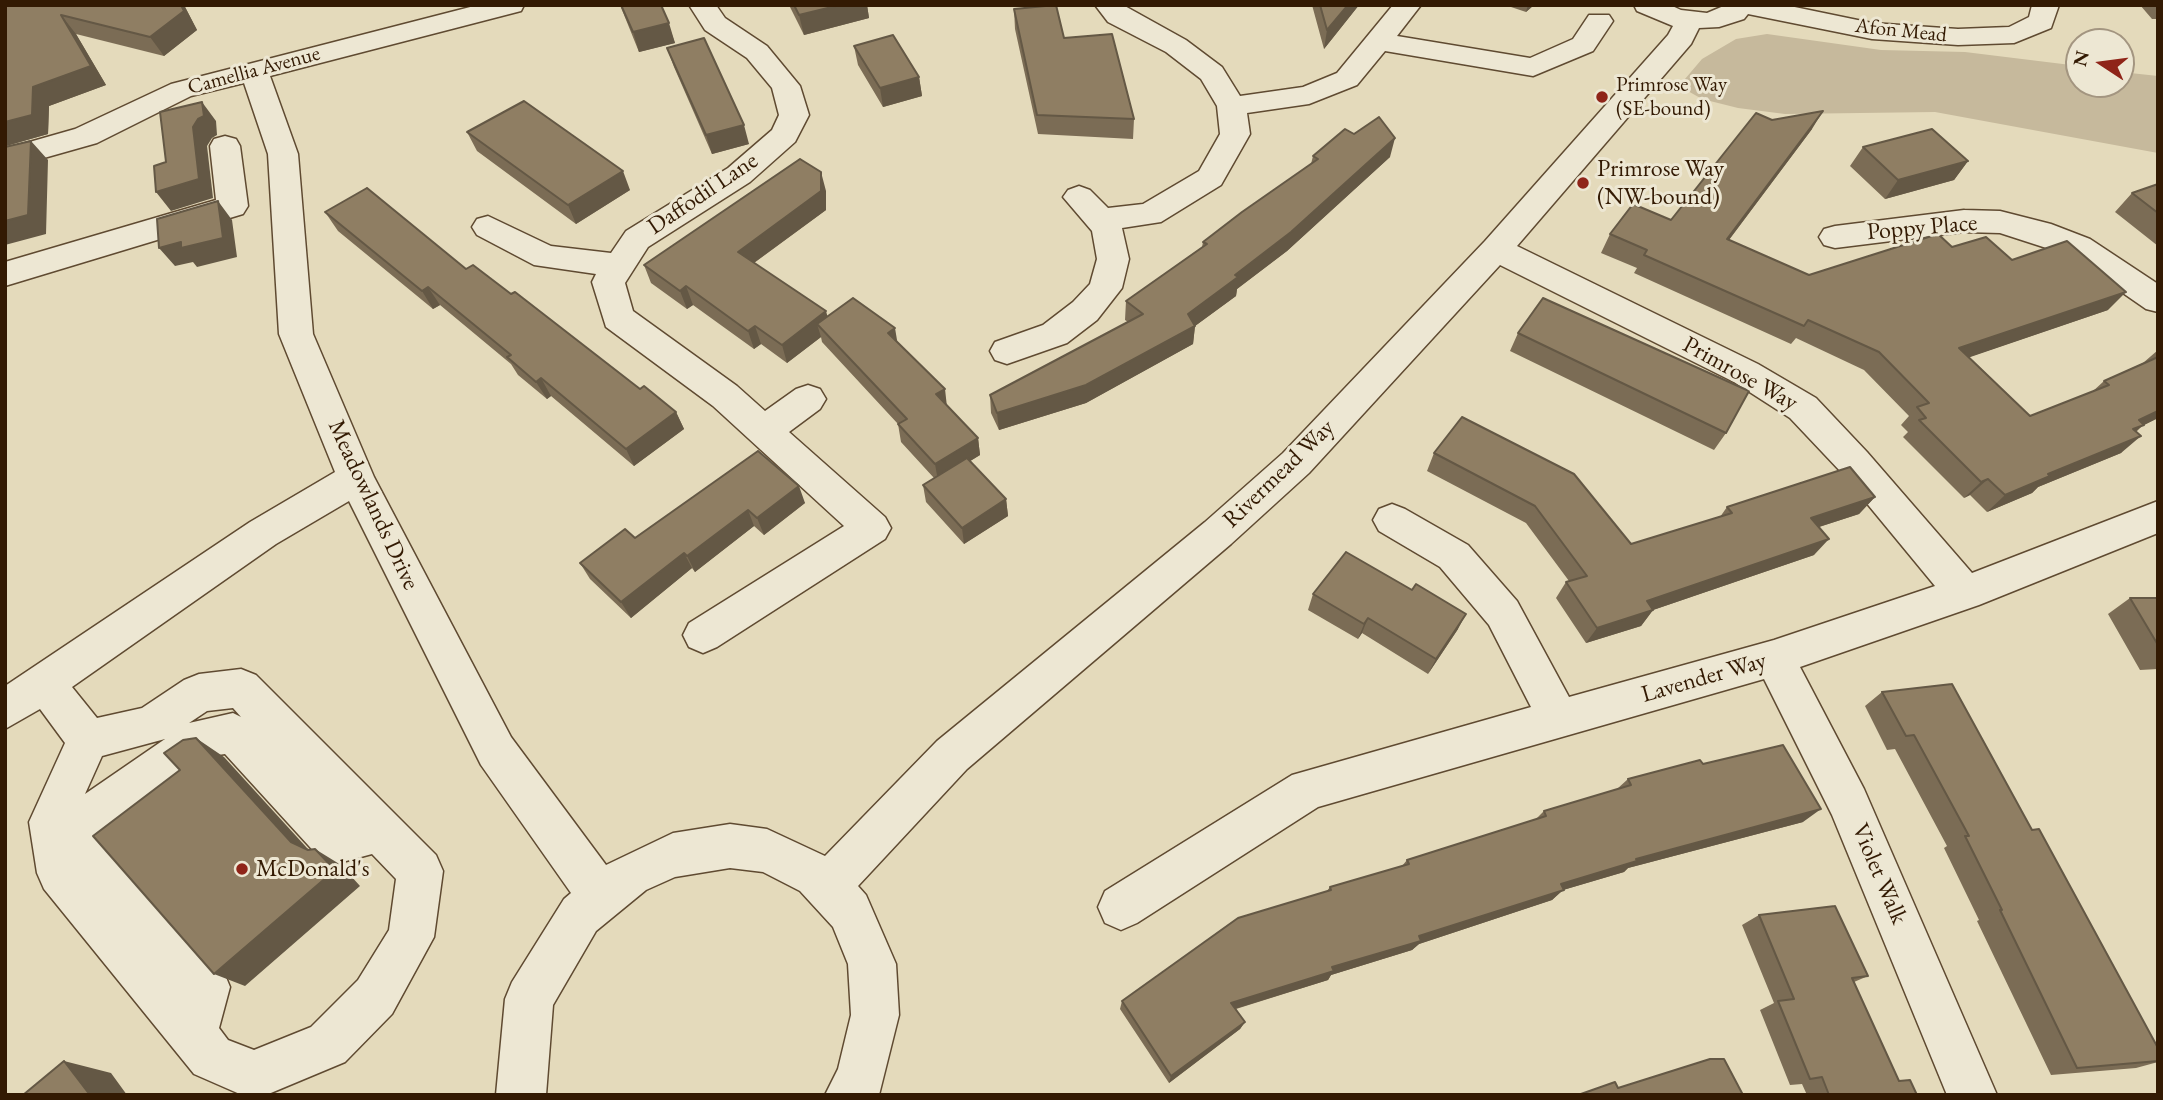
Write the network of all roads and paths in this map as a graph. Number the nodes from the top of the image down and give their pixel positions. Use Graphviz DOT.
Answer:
graph roads {
  1 [pos="511,5"];
  2 [pos="702,5"];
  3 [pos="1108,5"];
  4 [pos="1408,5"];
  5 [pos="1647,5"];
  6 [pos="1742,5"];
  7 [pos="2046,5"];
  8 [pos="1689,20"];
  9 [pos="1599,21"];
  10 [pos="1379,41"];
  11 [pos="254,70"];
  12 [pos="1232,106"];
  13 [pos="225,146"];
  14 [pos="5,159"];
  15 [pos="488,226"];
  16 [pos="1835,237"];
  17 [pos="1496,249"];
  18 [pos="620,265"];
  19 [pos="5,274"];
  20 [pos="2158,300"];
  21 [pos="1007,351"];
  22 [pos="808,400"];
  23 [pos="764,431"];
  24 [pos="356,478"];
  25 [pos="2158,516"];
  26 [pos="1392,520"];
  27 [pos="1965,593"];
  28 [pos="703,635"];
  29 [pos="1774,658"];
  30 [pos="44,682"];
  31 [pos="5,710"];
  32 [pos="1559,720"];
  33 [pos="88,740"];
  34 [pos="381,831"];
  35 [pos="827,886"];
  36 [pos="602,897"];
  37 [pos="1121,907"];
  38 [pos="193,1035"];
  39 [pos="860,1090"];
  40 [pos="521,1095"];
  41 [pos="1972,1095"];
  1 -- 11 [label="street, Camellia Avenue"];
  2 -- 18 [label="street, Daffodil Lane"];
  3 -- 12 [label="street"];
  4 -- 10 [label="street"];
  5 -- 8 [label="street"];
  6 -- 7 [label="street, Afon Mead"];
  6 -- 8 [label="street"];
  8 -- 17 [label="street, Rivermead Way"];
  9 -- 10 [label="street"];
  10 -- 12 [label="street"];
  11 -- 14 [label="street, Camellia Avenue"];
  11 -- 24 [label="street, Meadowlands Drive"];
  12 -- 21 [label="street"];
  13 -- 19 [label="street"];
  15 -- 18 [label="street"];
  16 -- 20 [label="street, Poppy Place"];
  17 -- 27 [label="street, Primrose Way"];
  17 -- 35 [label="street, Rivermead Way"];
  18 -- 23 [label="street, Daffodil Lane"];
  22 -- 23 [label="street"];
  23 -- 28 [label="street, Daffodil Lane"];
  24 -- 30 [label="street"];
  24 -- 36 [label="street, Meadowlands Drive"];
  25 -- 27 [label="street, Lavender Way"];
  26 -- 32 [label="street"];
  27 -- 29 [label="street, Lavender Way"];
  29 -- 32 [label="street, Lavender Way"];
  29 -- 41 [label="street, Violet Walk"];
  30 -- 31 [label="street"];
  30 -- 33 [label="street"];
  32 -- 37 [label="street, Lavender Way"];
  33 -- 34 [label="street"];
  33 -- 38 [label="street"];
  34 -- 38 [label="street"];
  34 -- 38 [label="street"];
  35 -- 36 [label="street"];
  35 -- 39 [label="street"];
  36 -- 40 [label="street"];
}
